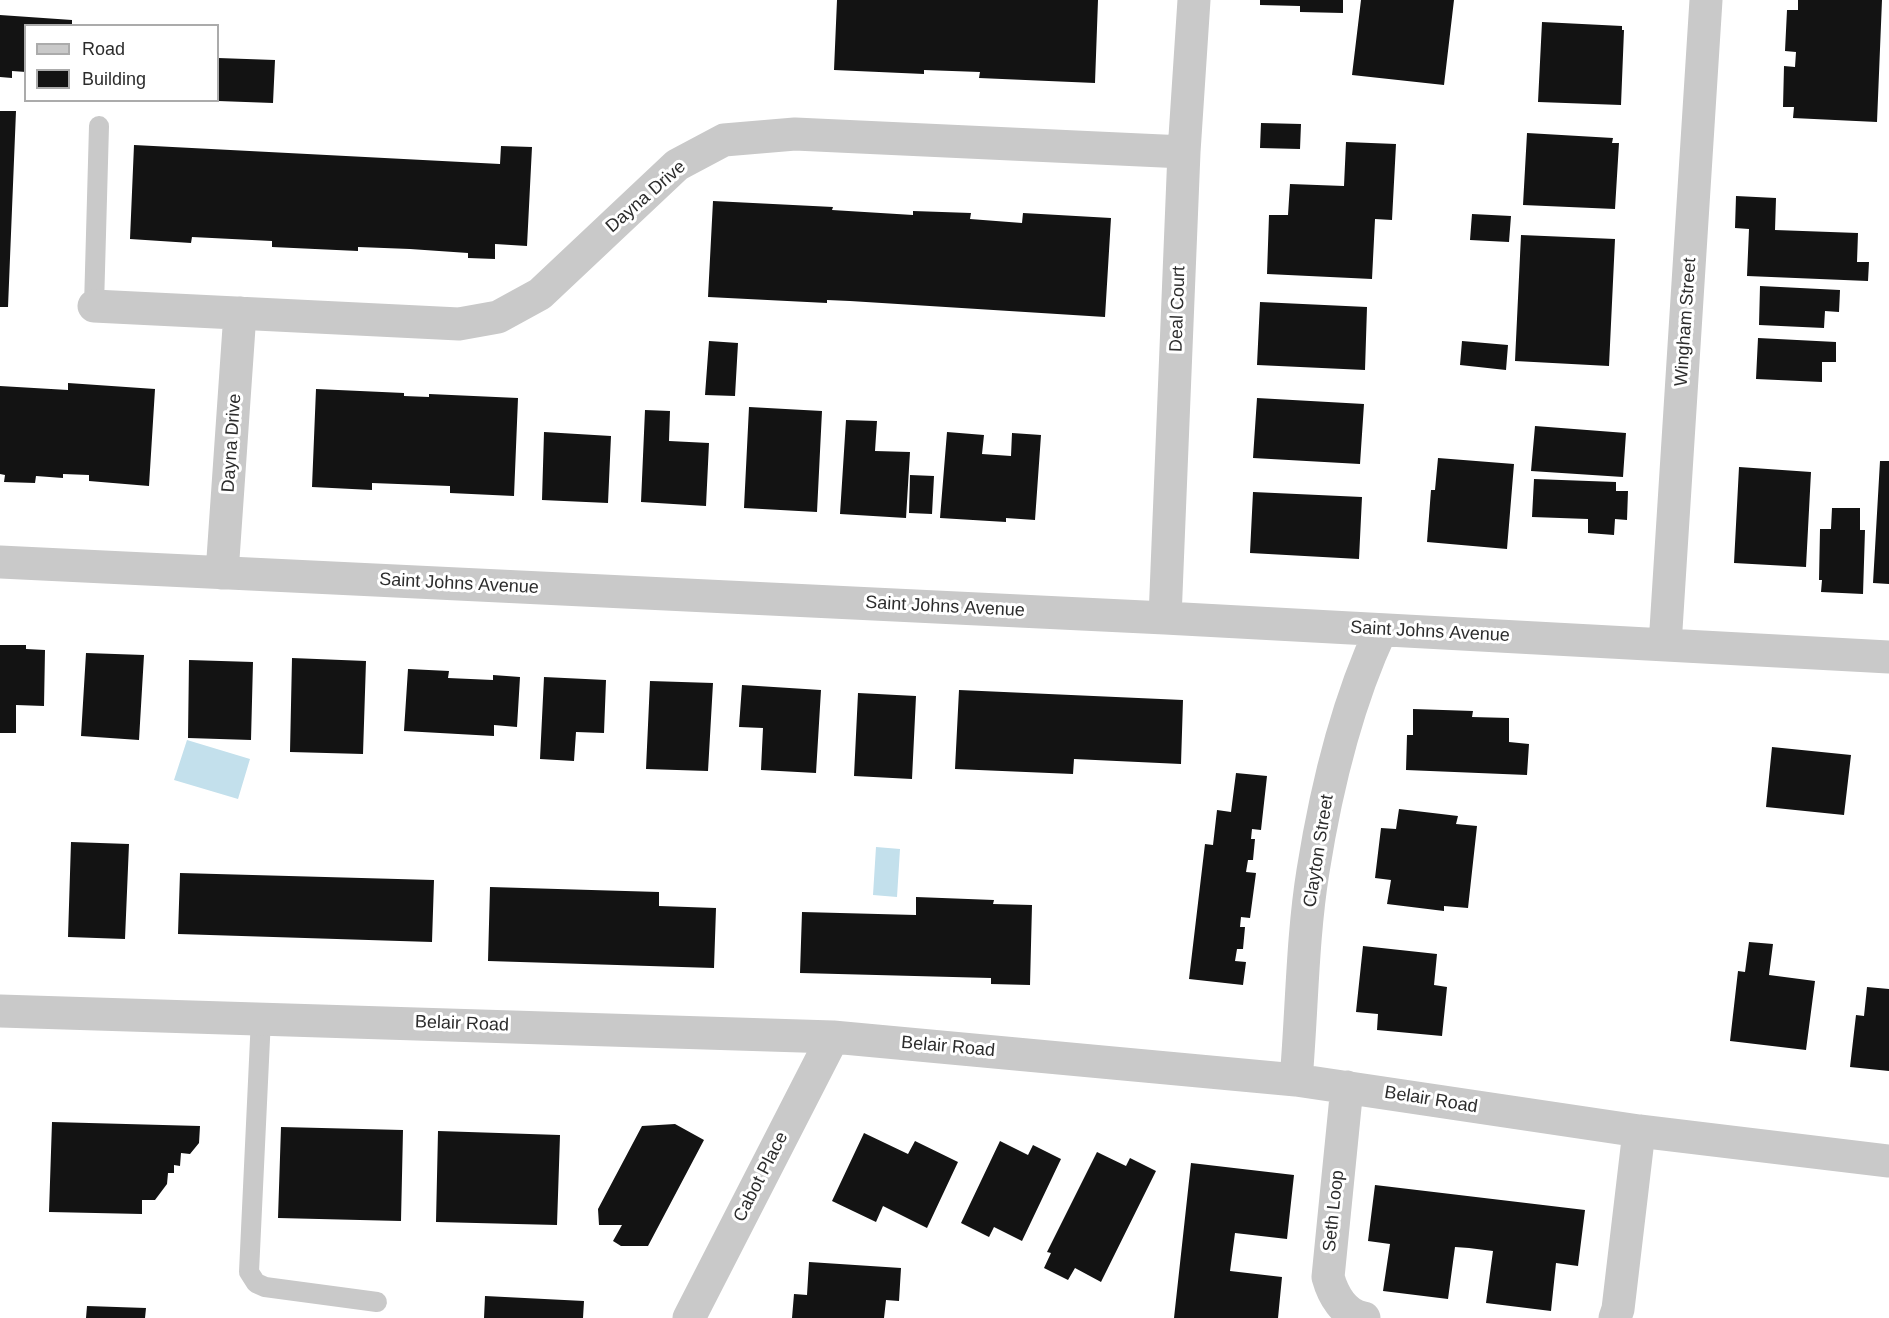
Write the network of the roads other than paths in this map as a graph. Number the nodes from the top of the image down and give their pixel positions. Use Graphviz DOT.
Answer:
graph roads {
  1 [pos="1194,0"];
  2 [pos="1706,0"];
  3 [pos="99,126"];
  4 [pos="1184,152"];
  5 [pos="94,306"];
  6 [pos="240,313"];
  7 [pos="0,562"];
  8 [pos="222,573"];
  9 [pos="1165,618"];
  10 [pos="1381,630"];
  11 [pos="1665,645"];
  12 [pos="1889,657"];
  13 [pos="0,1011"];
  14 [pos="261,1018"];
  15 [pos="833,1037"];
  16 [pos="1296,1080"];
  17 [pos="1347,1087"];
  18 [pos="1639,1131"];
  19 [pos="1889,1161"];
  20 [pos="377,1302"];
  21 [pos="689,1318"];
  22 [pos="1364,1318"];
  23 [pos="1615,1318"];
  1 -- 4 [label="street, Deal Court"];
  2 -- 11 [label="street, Wingham Street"];
  3 -- 5 [label="lane"];
  4 -- 6 [label="street, Dayna Drive"];
  4 -- 9 [label="street, Deal Court"];
  5 -- 6 [label="street, Dayna Drive"];
  6 -- 8 [label="street, Dayna Drive"];
  7 -- 8 [label="street, Saint Johns Avenue"];
  8 -- 9 [label="street, Saint Johns Avenue"];
  9 -- 10 [label="street, Saint Johns Avenue"];
  10 -- 11 [label="street, Saint Johns Avenue"];
  10 -- 16 [label="street, Clayton Street"];
  11 -- 12 [label="street, Saint Johns Avenue"];
  13 -- 14 [label="street, Belair Road"];
  14 -- 15 [label="street, Belair Road"];
  14 -- 20 [label="lane"];
  15 -- 16 [label="street, Belair Road"];
  15 -- 21 [label="street, Cabot Place"];
  16 -- 17 [label="street, Belair Road"];
  17 -- 18 [label="street, Belair Road"];
  17 -- 22 [label="street, Seth Loop"];
  18 -- 19 [label="street, Belair Road"];
  18 -- 23 [label="street"];
}
